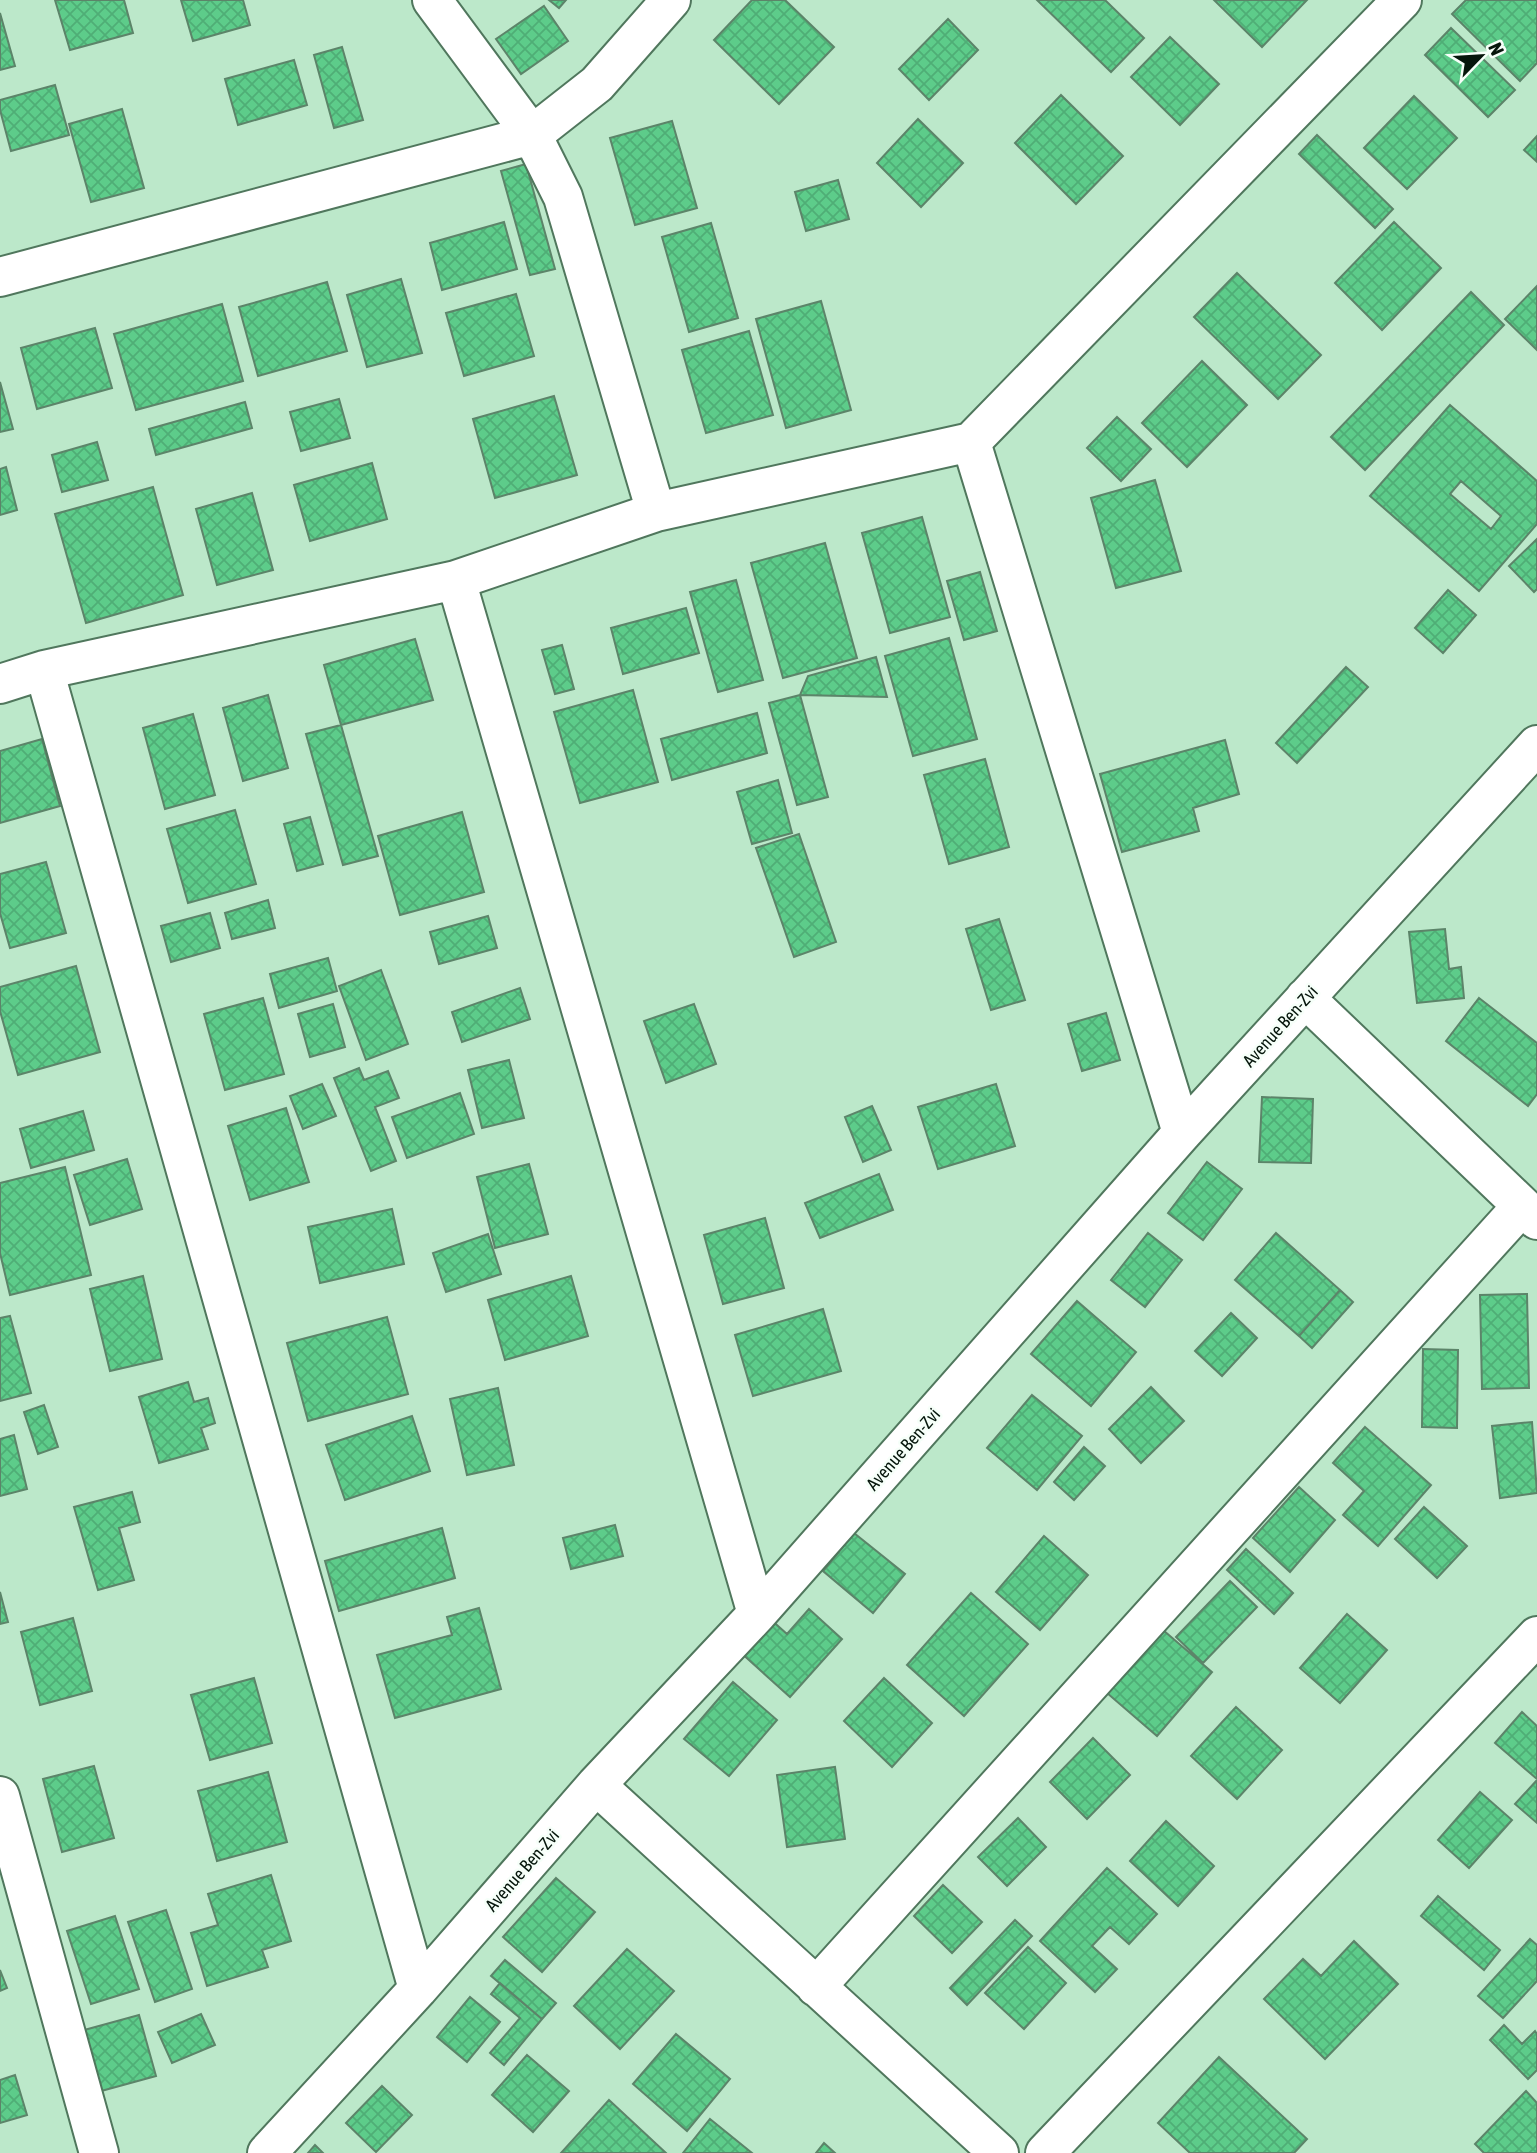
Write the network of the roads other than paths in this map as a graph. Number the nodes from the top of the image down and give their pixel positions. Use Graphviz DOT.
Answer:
graph roads {
  1 [pos="432,0"];
  2 [pos="671,0"];
  3 [pos="1402,0"];
  4 [pos="532,135"];
  5 [pos="0,277"];
  6 [pos="971,442"];
  7 [pos="656,512"];
  8 [pos="456,580"];
  9 [pos="44,670"];
  10 [pos="0,684"];
  11 [pos="1537,744"];
  12 [pos="1305,999"];
  13 [pos="1182,1133"];
  14 [pos="1530,1213"];
  15 [pos="757,1614"];
  16 [pos="1537,1636"];
  17 [pos="596,1785"];
  18 [pos="0,1796"];
  19 [pos="816,1987"];
  20 [pos="418,1989"];
  21 [pos="99,2153"];
  22 [pos="267,2153"];
  23 [pos="999,2153"];
  24 [pos="1045,2153"];
  1 -- 4 [label="street"];
  2 -- 4 [label="street"];
  3 -- 6 [label="street"];
  4 -- 5 [label="street"];
  4 -- 7 [label="street"];
  6 -- 7 [label="street"];
  6 -- 13 [label="street"];
  7 -- 8 [label="street"];
  8 -- 9 [label="street"];
  8 -- 15 [label="street"];
  9 -- 10 [label="street"];
  9 -- 20 [label="street"];
  11 -- 12 [label="street, Avenue Ben-Zvi"];
  12 -- 13 [label="street, Avenue Ben-Zvi"];
  12 -- 14 [label="street"];
  13 -- 15 [label="street, Avenue Ben-Zvi"];
  14 -- 19 [label="street"];
  15 -- 17 [label="street, Avenue Ben-Zvi"];
  16 -- 24 [label="street"];
  17 -- 19 [label="street"];
  17 -- 20 [label="street, Avenue Ben-Zvi"];
  18 -- 21 [label="street"];
  19 -- 23 [label="street"];
  20 -- 22 [label="street, Avenue Ben-Zvi"];
}
